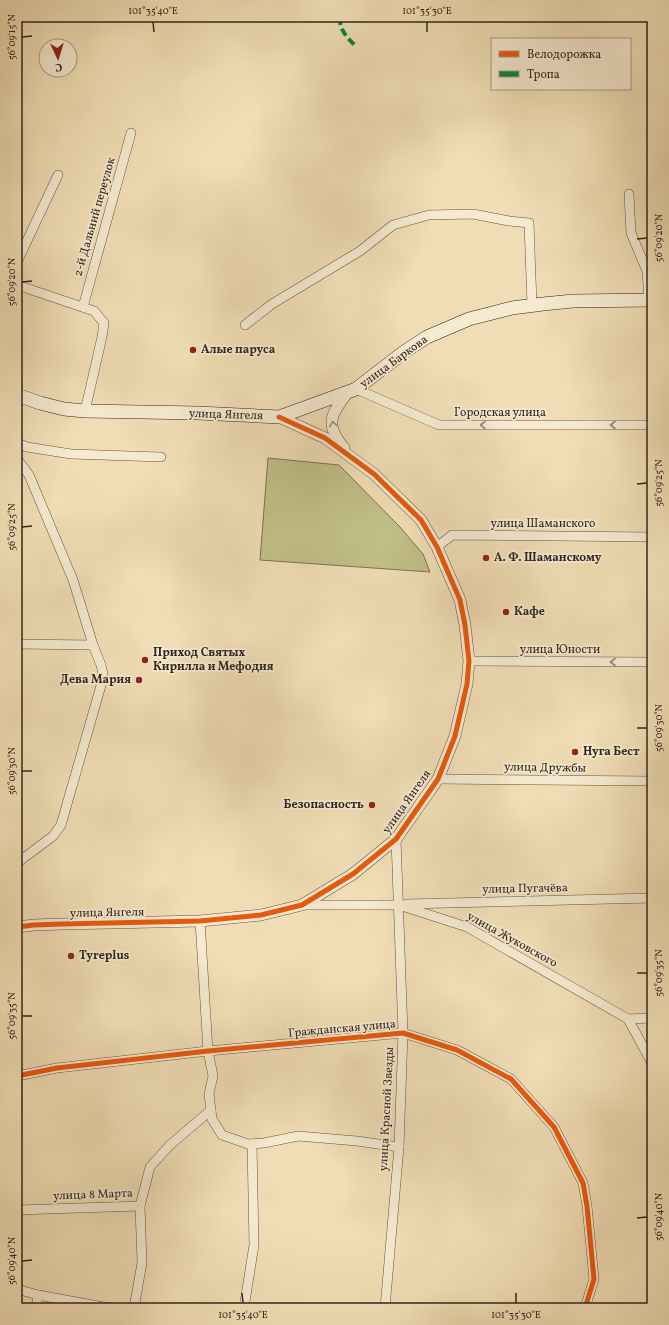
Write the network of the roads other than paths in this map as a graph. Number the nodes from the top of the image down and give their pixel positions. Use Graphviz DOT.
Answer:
graph roads {
  1 [pos="131,133"];
  2 [pos="58,175"];
  3 [pos="629,194"];
  4 [pos="17,262"];
  5 [pos="17,285"];
  6 [pos="651,300"];
  7 [pos="532,305"];
  8 [pos="83,307"];
  9 [pos="245,325"];
  10 [pos="352,390"];
  11 [pos="17,395"];
  12 [pos="85,411"];
  13 [pos="279,417"];
  14 [pos="652,425"];
  15 [pos="17,443"];
  16 [pos="351,456"];
  17 [pos="160,457"];
  18 [pos="17,459"];
  19 [pos="652,537"];
  20 [pos="437,546"];
  21 [pos="17,644"];
  22 [pos="93,645"];
  23 [pos="469,661"];
  24 [pos="652,662"];
  25 [pos="438,779"];
  26 [pos="652,781"];
  27 [pos="396,839"];
  28 [pos="17,863"];
  29 [pos="652,898"];
  30 [pos="302,905"];
  31 [pos="399,905"];
  32 [pos="200,922"];
  33 [pos="17,928"];
  34 [pos="652,1018"];
  35 [pos="628,1019"];
  36 [pos="403,1033"];
  37 [pos="208,1051"];
  38 [pos="652,1063"];
  39 [pos="17,1076"];
  40 [pos="211,1110"];
  41 [pos="252,1144"];
  42 [pos="399,1147"];
  43 [pos="140,1206"];
  44 [pos="17,1210"];
  45 [pos="17,1289"];
  46 [pos="38,1295"];
  47 [pos="36,1308"];
  48 [pos="110,1308"];
  49 [pos="134,1308"];
  50 [pos="244,1308"];
  51 [pos="385,1308"];
  52 [pos="585,1308"];
  1 -- 8 [label="street, 2-й Дальний переулок"];
  2 -- 4 [label="street"];
  3 -- 6 [label="street"];
  5 -- 8 [label="street"];
  6 -- 7 [label="main road, улица Баркова"];
  7 -- 9 [label="street"];
  7 -- 10 [label="main road, улица Баркова"];
  8 -- 12 [label="street"];
  10 -- 13 [label="main road, улица Баркова"];
  14 -- 10 [label="street, Городская улица, one-way"];
  16 -- 10 [label="street, one-way"];
  11 -- 12 [label="main road, улица Янгеля"];
  12 -- 13 [label="main road, улица Янгеля"];
  13 -- 16 [label="street, улица Янгеля"];
  15 -- 17 [label="street"];
  16 -- 20 [label="street, улица Янгеля"];
  18 -- 22 [label="street"];
  19 -- 20 [label="street, улица Шаманского"];
  20 -- 23 [label="street, улица Янгеля"];
  21 -- 22 [label="street"];
  22 -- 28 [label="street"];
  24 -- 23 [label="street, улица Юности, one-way"];
  23 -- 25 [label="street, улица Янгеля"];
  25 -- 26 [label="street, улица Дружбы"];
  25 -- 27 [label="street, улица Янгеля"];
  27 -- 30 [label="street, улица Янгеля"];
  27 -- 31 [label="street, улица Красной Звезды"];
  29 -- 31 [label="street, улица Пугачёва"];
  30 -- 31 [label="street, улица Жуковского"];
  30 -- 32 [label="street, улица Янгеля"];
  31 -- 35 [label="street, улица Жуковского"];
  31 -- 36 [label="street, улица Красной Звезды"];
  32 -- 33 [label="street, улица Янгеля"];
  32 -- 37 [label="street"];
  34 -- 35 [label="street"];
  35 -- 38 [label="street"];
  36 -- 37 [label="street, Гражданская улица"];
  36 -- 42 [label="street, улица Красной Звезды"];
  36 -- 52 [label="street, Гражданская улица"];
  37 -- 39 [label="street, Гражданская улица"];
  37 -- 40 [label="street"];
  40 -- 41 [label="street"];
  40 -- 43 [label="street"];
  41 -- 42 [label="street"];
  41 -- 50 [label="street"];
  42 -- 51 [label="street, улица Красной Звезды"];
  43 -- 44 [label="street, улица 8 Марта"];
  43 -- 49 [label="street, улица 8 Марта"];
  45 -- 46 [label="street"];
  46 -- 47 [label="street"];
  46 -- 48 [label="street"];
}
